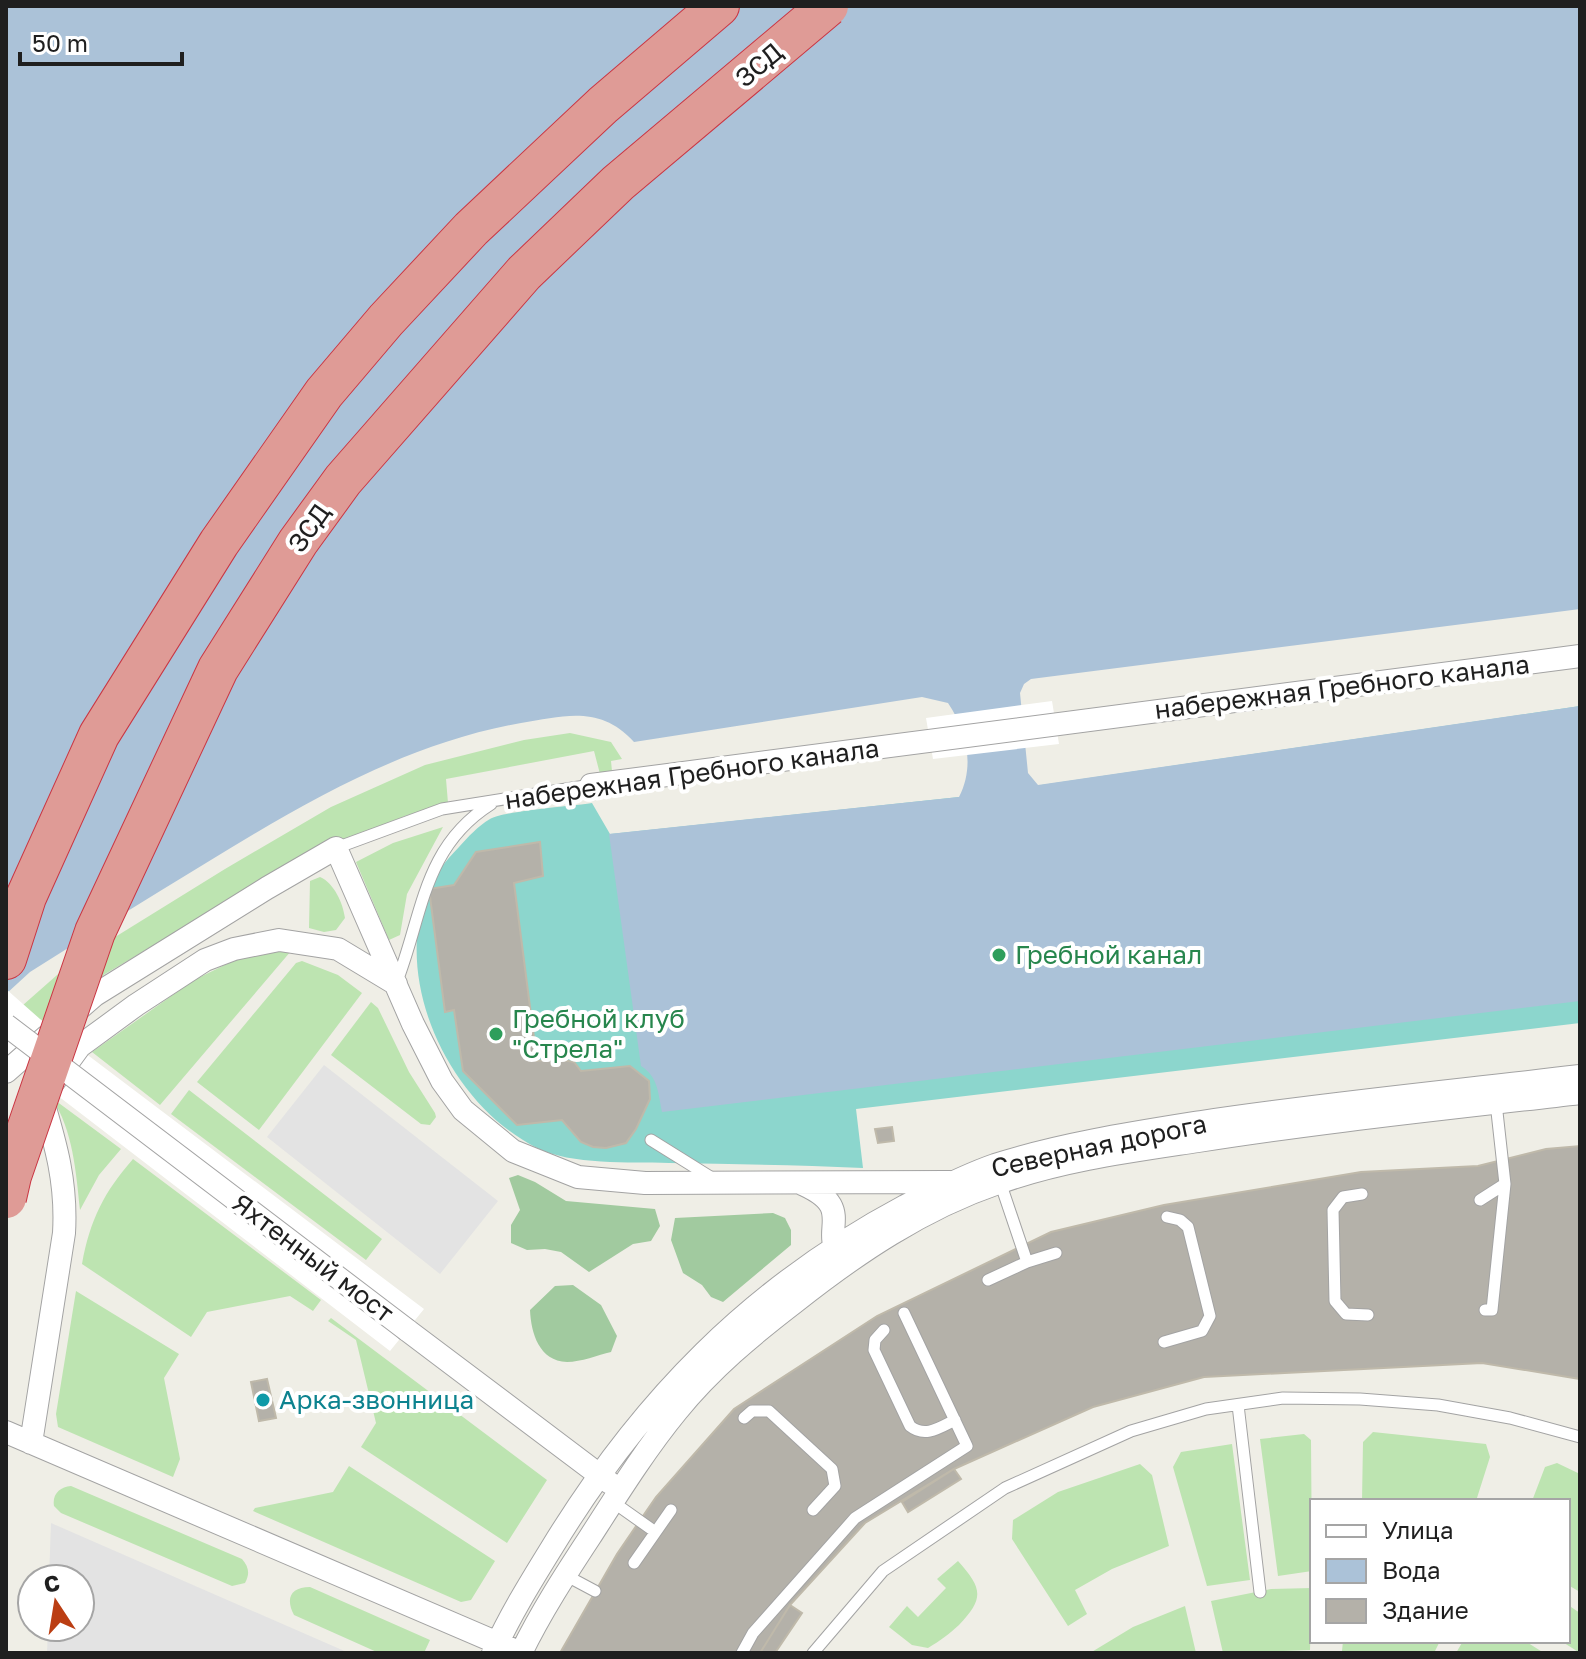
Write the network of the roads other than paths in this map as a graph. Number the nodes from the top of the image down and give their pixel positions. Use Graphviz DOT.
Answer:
graph roads {
  1 [pos="719,6"];
  2 [pos="828,6"];
  3 [pos="1580,656"];
  4 [pos="591,785"];
  5 [pos="499,800"];
  6 [pos="336,848"];
  7 [pos="6,959"];
  8 [pos="396,984"];
  9 [pos="6,1025"];
  10 [pos="6,1072"];
  11 [pos="1580,1076"];
  12 [pos="1580,1093"];
  13 [pos="1496,1103"];
  14 [pos="651,1140"];
  15 [pos="799,1182"];
  16 [pos="1000,1182"];
  17 [pos="719,1183"];
  18 [pos="1505,1184"];
  19 [pos="959,1188"];
  20 [pos="1356,1195"];
  21 [pos="6,1198"];
  22 [pos="1480,1200"];
  23 [pos="1167,1217"];
  24 [pos="1056,1253"];
  25 [pos="839,1255"];
  26 [pos="1027,1262"];
  27 [pos="988,1280"];
  28 [pos="1485,1310"];
  29 [pos="904,1313"];
  30 [pos="1362,1315"];
  31 [pos="882,1330"];
  32 [pos="1164,1342"];
  33 [pos="1238,1405"];
  34 [pos="746,1416"];
  35 [pos="955,1420"];
  36 [pos="6,1432"];
  37 [pos="1580,1437"];
  38 [pos="31,1443"];
  39 [pos="598,1474"];
  40 [pos="617,1497"];
  41 [pos="671,1510"];
  42 [pos="813,1510"];
  43 [pos="654,1531"];
  44 [pos="634,1563"];
  45 [pos="565,1575"];
  46 [pos="595,1591"];
  47 [pos="1260,1592"];
  48 [pos="496,1648"];
  49 [pos="521,1653"];
  50 [pos="742,1653"];
  51 [pos="813,1653"];
  1 -- 7 [label="highway"];
  2 -- 21 [label="highway, ЗСД, bridge"];
  3 -- 4 [label="street, набережная Гребного канала"];
  4 -- 5 [label="lane, набережная Гребного канала"];
  5 -- 6 [label="lane"];
  5 -- 8 [label="lane, набережная Гребного канала"];
  6 -- 8 [label="street"];
  6 -- 10 [label="street"];
  8 -- 17 [label="street"];
  8 -- 38 [label="street"];
  9 -- 39 [label="street, Яхтенный мост, bridge"];
  11 -- 19 [label="street, Северная дорога"];
  12 -- 13 [label="street, Северная дорога"];
  13 -- 16 [label="street, Северная дорога"];
  13 -- 18 [label="lane"];
  14 -- 17 [label="lane"];
  15 -- 17 [label="street"];
  15 -- 19 [label="street"];
  15 -- 25 [label="street"];
  16 -- 19 [label="street, Северная дорога"];
  16 -- 26 [label="lane"];
  18 -- 22 [label="lane"];
  18 -- 28 [label="lane"];
  19 -- 25 [label="street, Северная дорога"];
  20 -- 30 [label="lane"];
  23 -- 32 [label="lane"];
  24 -- 26 [label="lane"];
  25 -- 39 [label="street, Северная дорога"];
  25 -- 40 [label="street, Северная дорога"];
  26 -- 27 [label="lane"];
  29 -- 35 [label="lane"];
  31 -- 35 [label="lane"];
  33 -- 37 [label="lane"];
  33 -- 47 [label="lane"];
  33 -- 51 [label="lane"];
  34 -- 42 [label="lane"];
  35 -- 50 [label="lane"];
  36 -- 38 [label="street"];
  38 -- 48 [label="street"];
  39 -- 40 [label="street, Яхтенный мост"];
  39 -- 48 [label="street, Северная дорога"];
  40 -- 43 [label="lane"];
  40 -- 45 [label="street, Северная дорога"];
  41 -- 43 [label="lane"];
  43 -- 44 [label="lane"];
  45 -- 46 [label="lane"];
  45 -- 49 [label="street, Северная дорога"];
  48 -- 49 [label="street"];
}
